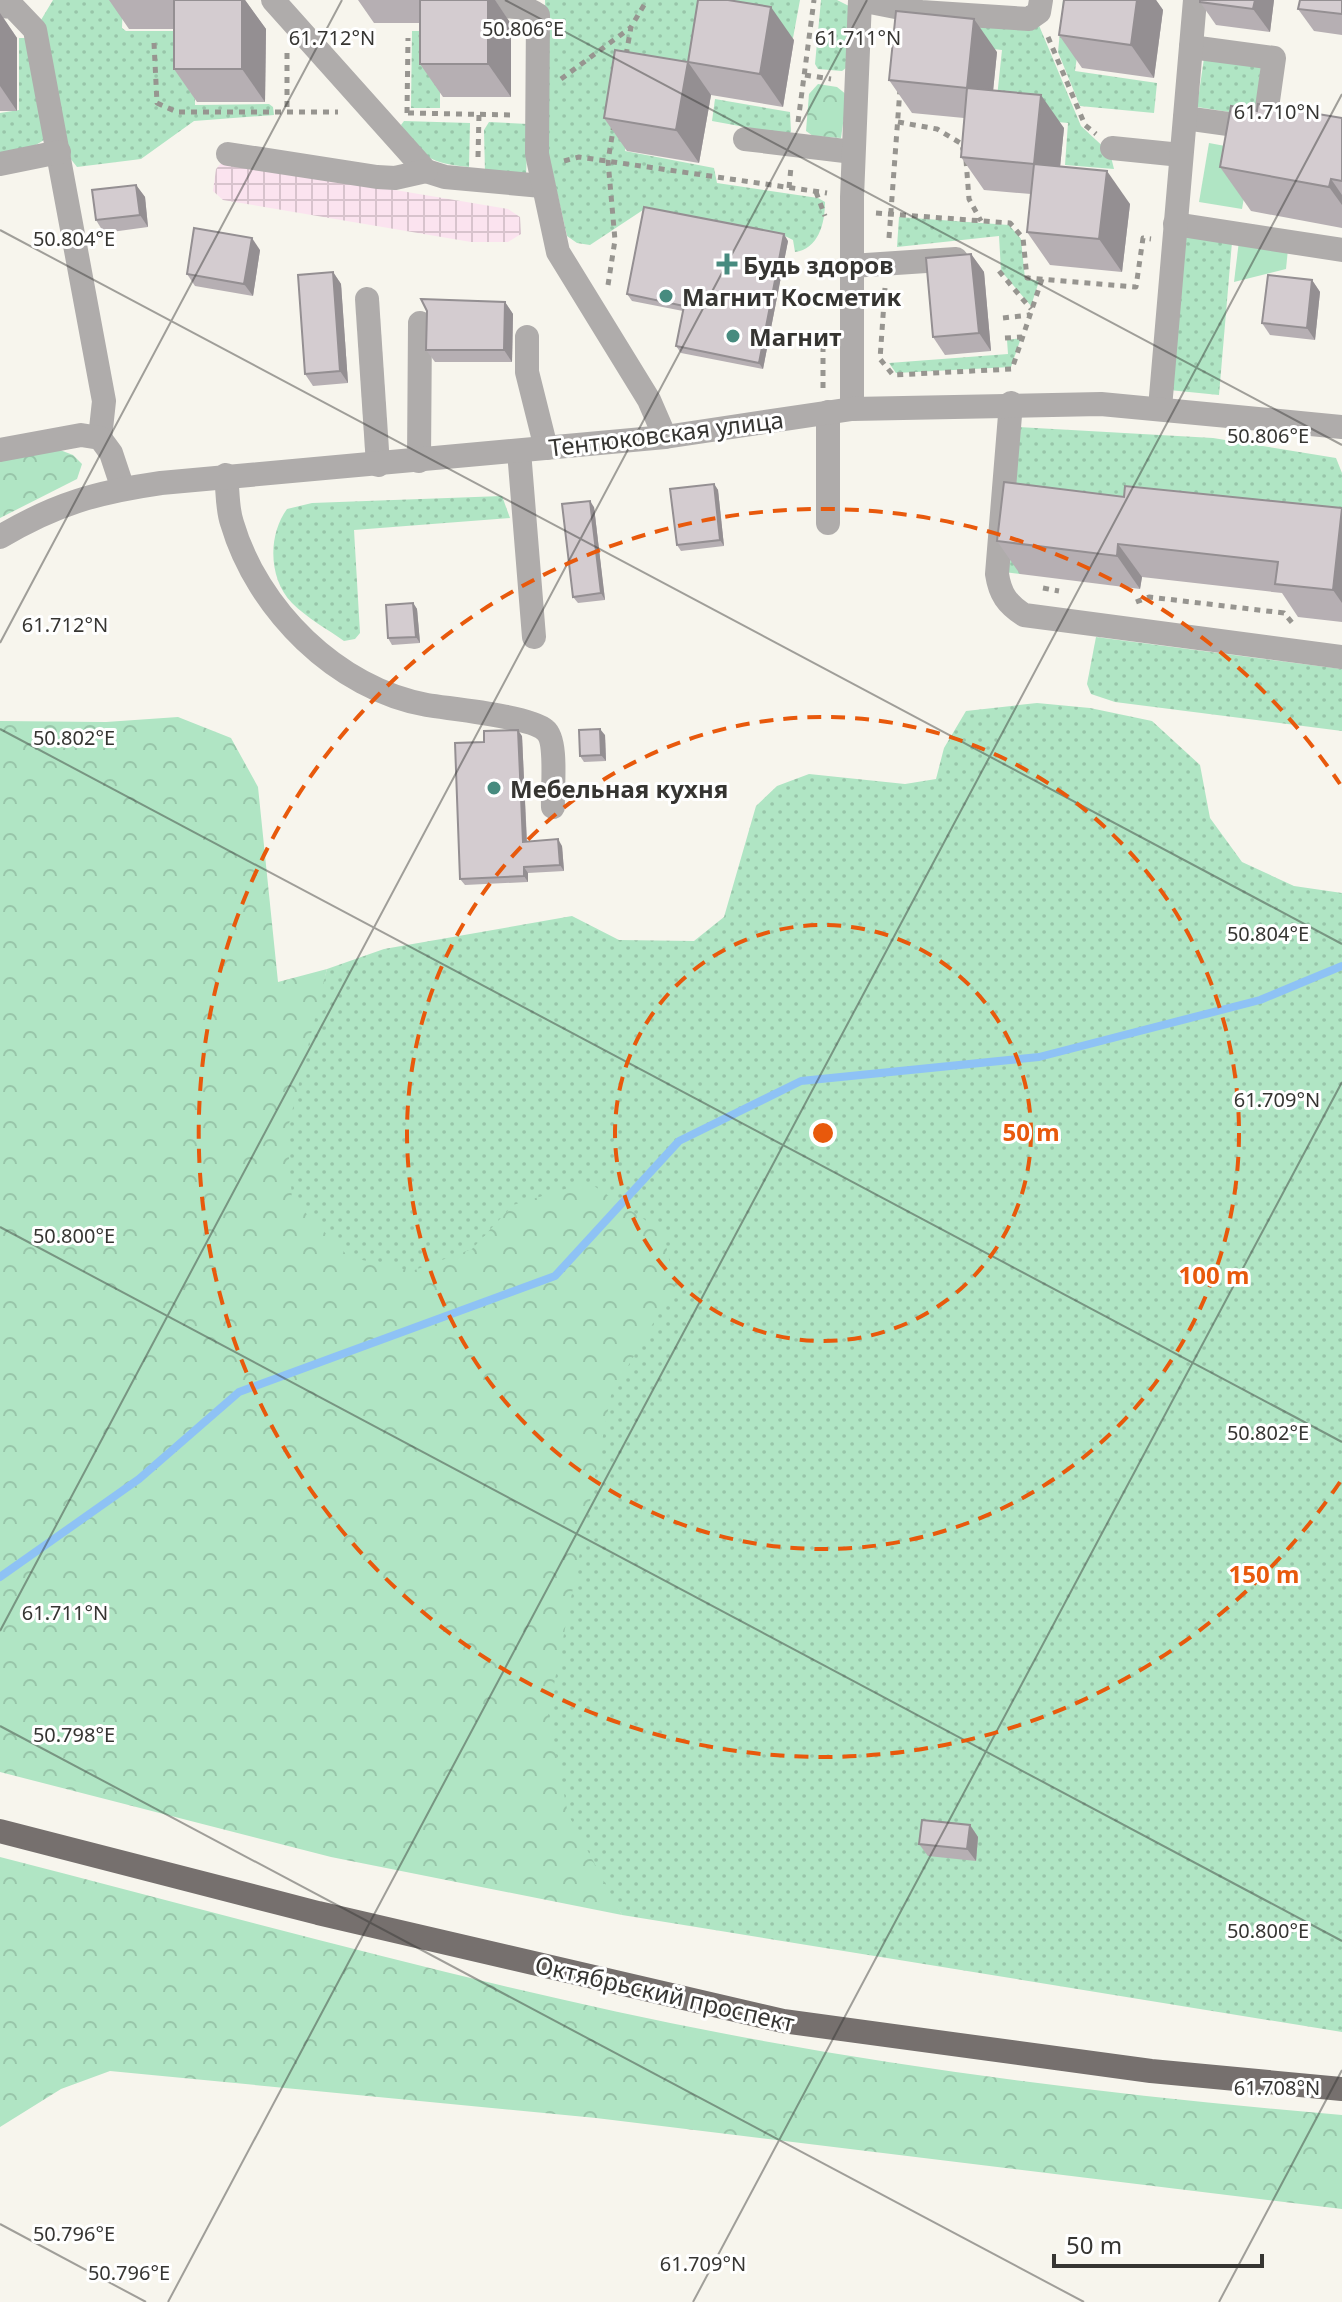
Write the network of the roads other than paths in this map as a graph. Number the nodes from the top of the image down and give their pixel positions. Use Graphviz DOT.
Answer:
graph roads {
  1 [pos="479,0"];
  2 [pos="860,0"];
  3 [pos="1195,0"];
  4 [pos="277,4"];
  5 [pos="0,6"];
  6 [pos="1040,6"];
  7 [pos="1191,47"];
  8 [pos="1185,118"];
  9 [pos="1264,129"];
  10 [pos="1295,134"];
  11 [pos="745,139"];
  12 [pos="1112,148"];
  13 [pos="59,152"];
  14 [pos="853,152"];
  15 [pos="228,154"];
  16 [pos="1181,155"];
  17 [pos="0,164"];
  18 [pos="426,171"];
  19 [pos="541,179"];
  20 [pos="1174,232"];
  21 [pos="1342,250"];
  22 [pos="971,258"];
  23 [pos="851,266"];
  24 [pos="367,299"];
  25 [pos="420,323"];
  26 [pos="527,337"];
  27 [pos="1011,403"];
  28 [pos="1160,408"];
  29 [pos="834,411"];
  30 [pos="1342,427"];
  31 [pos="665,437"];
  32 [pos="100,438"];
  33 [pos="546,448"];
  34 [pos="0,450"];
  35 [pos="519,451"];
  36 [pos="419,461"];
  37 [pos="378,465"];
  38 [pos="226,475"];
  39 [pos="123,489"];
  40 [pos="828,523"];
  41 [pos="0,537"];
  42 [pos="534,637"];
  43 [pos="1342,657"];
  44 [pos="553,807"];
  45 [pos="0,1831"];
  46 [pos="1342,2089"];
  1 -- 19 [label="street"];
  2 -- 6 [label="street"];
  2 -- 14 [label="street"];
  3 -- 7 [label="street"];
  4 -- 18 [label="street"];
  5 -- 13 [label="street"];
  7 -- 8 [label="street"];
  7 -- 9 [label="street"];
  8 -- 9 [label="street"];
  8 -- 16 [label="street"];
  9 -- 10 [label="street"];
  11 -- 14 [label="street"];
  12 -- 16 [label="street"];
  13 -- 17 [label="street"];
  13 -- 32 [label="street"];
  14 -- 23 [label="street"];
  15 -- 18 [label="street"];
  16 -- 20 [label="street"];
  18 -- 19 [label="street"];
  19 -- 31 [label="street"];
  20 -- 21 [label="street"];
  20 -- 28 [label="street"];
  22 -- 23 [label="street"];
  23 -- 29 [label="street"];
  24 -- 37 [label="street"];
  25 -- 36 [label="street"];
  26 -- 33 [label="street"];
  27 -- 28 [label="street, Тентюковская улица"];
  27 -- 29 [label="street, Тентюковская улица"];
  27 -- 43 [label="street"];
  28 -- 30 [label="street, Тентюковская улица"];
  29 -- 31 [label="street, Тентюковская улица"];
  29 -- 40 [label="street"];
  31 -- 33 [label="street, Тентюковская улица"];
  32 -- 34 [label="street"];
  32 -- 39 [label="street"];
  33 -- 35 [label="street, Тентюковская улица"];
  35 -- 36 [label="street, Тентюковская улица"];
  35 -- 42 [label="street"];
  36 -- 37 [label="street, Тентюковская улица"];
  37 -- 38 [label="street, Тентюковская улица"];
  38 -- 39 [label="street, Тентюковская улица"];
  38 -- 44 [label="street"];
  39 -- 41 [label="street, Тентюковская улица"];
  45 -- 46 [label="main road, Октябрьский проспект"];
}
